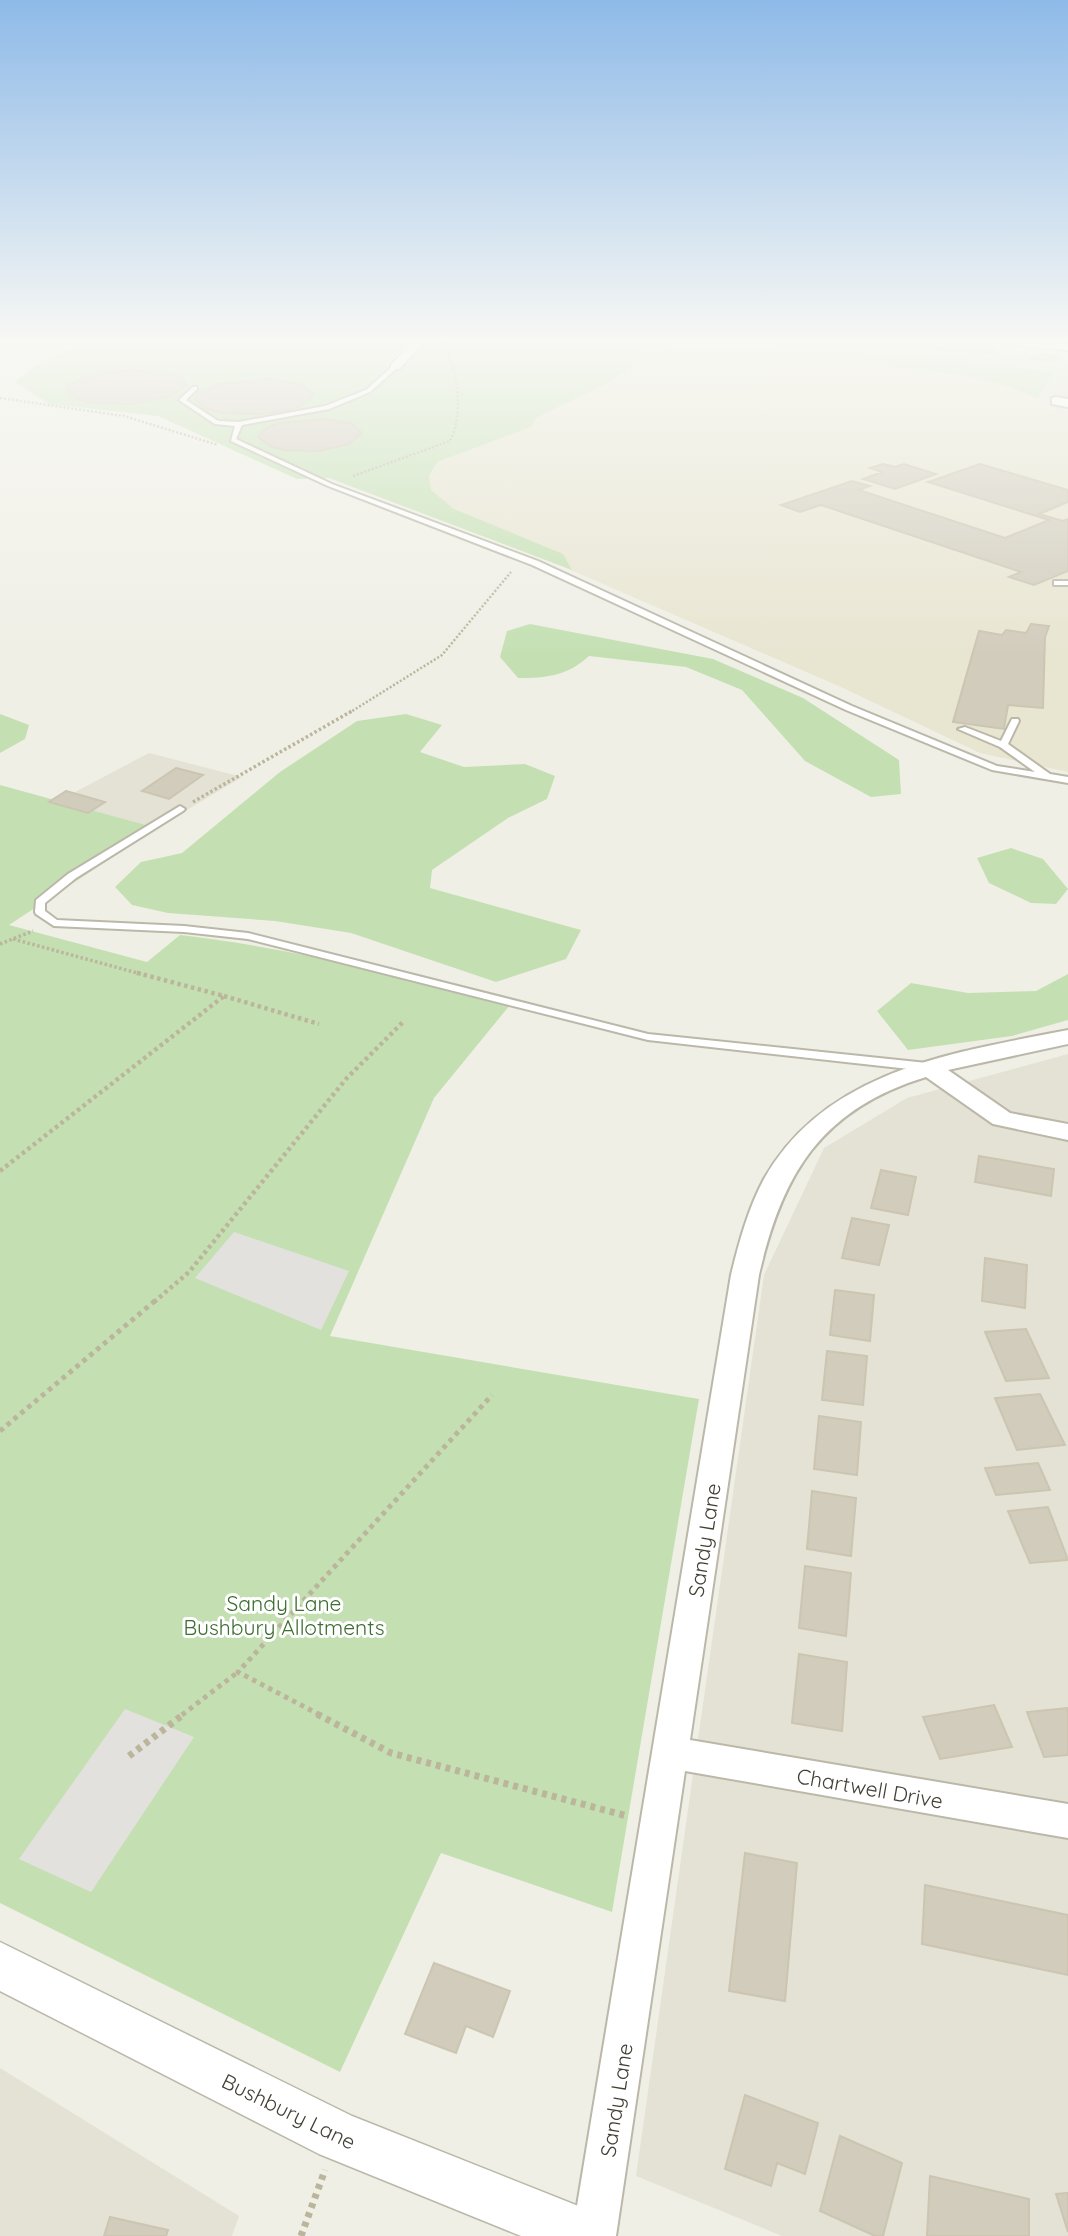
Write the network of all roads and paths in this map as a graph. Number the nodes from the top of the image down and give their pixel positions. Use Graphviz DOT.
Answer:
graph roads {
  1 [pos="226,446"];
  2 [pos="247,446"];
  3 [pos="435,446"];
  4 [pos="257,451"];
  5 [pos="330,485"];
  6 [pos="535,564"];
  7 [pos="1057,583"];
  8 [pos="1068,583"];
  9 [pos="1015,721"];
  10 [pos="962,729"];
  11 [pos="1003,745"];
  12 [pos="1049,777"];
  13 [pos="1068,780"];
  14 [pos="180,809"];
  15 [pos="54,923"];
  16 [pos="13,939"];
  17 [pos="0,944"];
  18 [pos="224,996"];
  19 [pos="404,1021"];
  20 [pos="319,1024"];
  21 [pos="1068,1037"];
  22 [pos="927,1067"];
  23 [pos="1068,1132"];
  24 [pos="0,1171"];
  25 [pos="492,1395"];
  26 [pos="0,1431"];
  27 [pos="238,1672"];
  28 [pos="672,1753"];
  29 [pos="129,1756"];
  30 [pos="1068,1821"];
  31 [pos="661,1825"];
  32 [pos="0,1966"];
  33 [pos="337,2136"];
  34 [pos="301,2236"];
  35 [pos="587,2236"];
  36 [pos="594,2236"];
  1 -- 4 [label="path"];
  2 -- 4 [label="lane"];
  3 -- 5 [label="path"];
  4 -- 5 [label="lane"];
  5 -- 6 [label="lane"];
  6 -- 12 [label="lane"];
  6 -- 14 [label="path"];
  7 -- 8 [label="lane"];
  9 -- 11 [label="lane"];
  10 -- 11 [label="lane"];
  11 -- 12 [label="lane"];
  12 -- 13 [label="lane"];
  14 -- 15 [label="lane"];
  15 -- 16 [label="path"];
  15 -- 22 [label="lane"];
  16 -- 17 [label="path"];
  16 -- 18 [label="path"];
  18 -- 20 [label="path"];
  18 -- 24 [label="path"];
  19 -- 26 [label="path"];
  21 -- 22 [label="street, Sandy Lane"];
  22 -- 23 [label="street"];
  22 -- 28 [label="street, Sandy Lane"];
  25 -- 27 [label="path"];
  27 -- 29 [label="path"];
  27 -- 31 [label="path"];
  28 -- 30 [label="street, Chartwell Drive"];
  28 -- 31 [label="street, Sandy Lane"];
  31 -- 36 [label="street, Sandy Lane"];
  32 -- 33 [label="street, Bushbury Lane"];
  33 -- 34 [label="path"];
  33 -- 35 [label="street, Bushbury Lane"];
}
